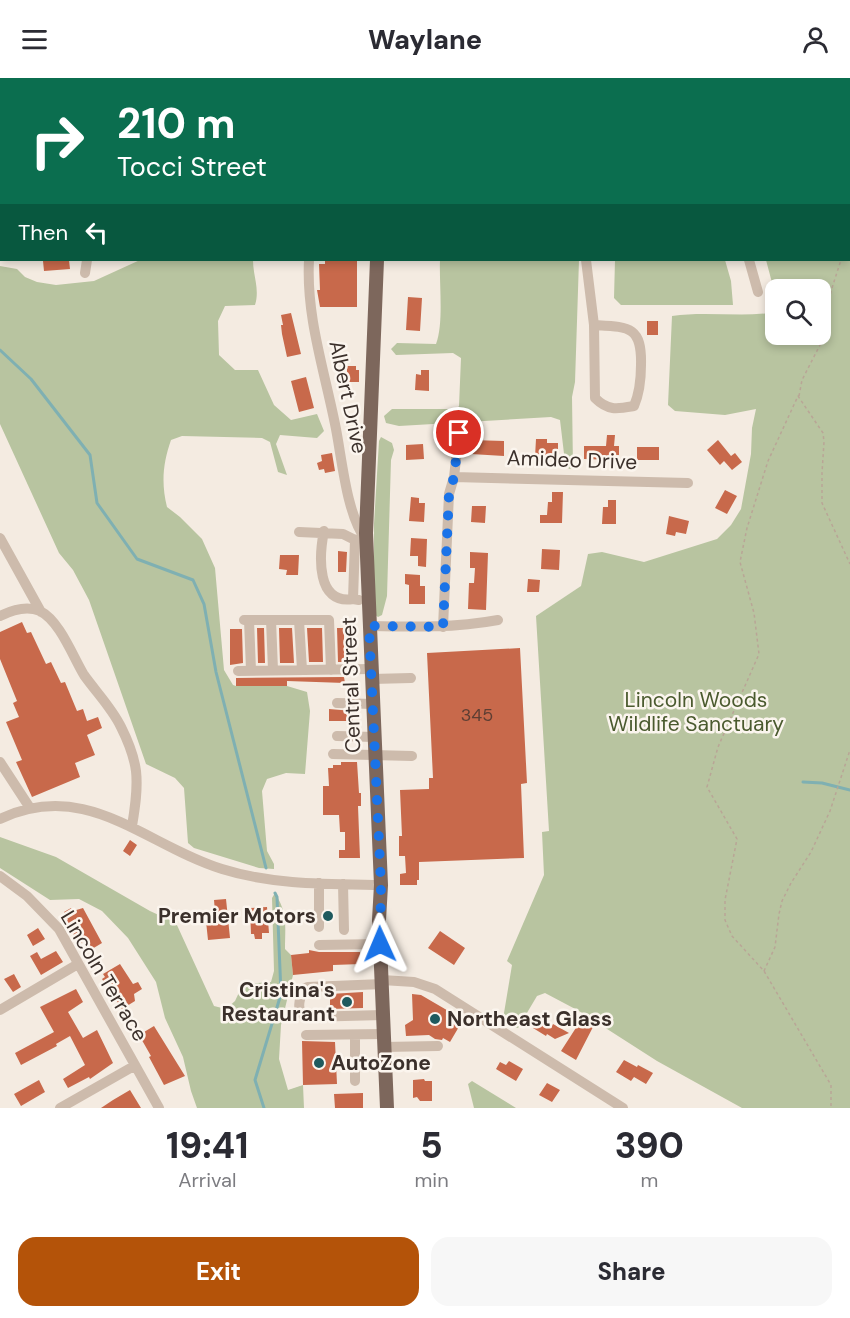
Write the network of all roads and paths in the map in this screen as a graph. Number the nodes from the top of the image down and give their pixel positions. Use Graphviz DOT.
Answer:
graph roads {
  1 [pos="87,261"];
  2 [pos="309,261"];
  3 [pos="377,261"];
  4 [pos="586,261"];
  5 [pos="749,261"];
  6 [pos="841,261"];
  7 [pos="85,273"];
  8 [pos="758,292"];
  9 [pos="594,325"];
  10 [pos="798,396"];
  11 [pos="459,433"];
  12 [pos="454,477"];
  13 [pos="688,483"];
  14 [pos="324,531"];
  15 [pos="299,532"];
  16 [pos="0,538"];
  17 [pos="360,540"];
  18 [pos="850,564"];
  19 [pos="353,599"];
  20 [pos="368,600"];
  21 [pos="41,612"];
  22 [pos="0,616"];
  23 [pos="271,620"];
  24 [pos="299,620"];
  25 [pos="498,620"];
  26 [pos="369,626"];
  27 [pos="443,627"];
  28 [pos="251,670"];
  29 [pos="273,670"];
  30 [pos="302,670"];
  31 [pos="331,670"];
  32 [pos="238,671"];
  33 [pos="372,674"];
  34 [pos="411,678"];
  35 [pos="338,703"];
  36 [pos="373,704"];
  37 [pos="337,736"];
  38 [pos="374,737"];
  39 [pos="850,750"];
  40 [pos="333,754"];
  41 [pos="375,756"];
  42 [pos="412,756"];
  43 [pos="0,762"];
  44 [pos="30,808"];
  45 [pos="0,819"];
  46 [pos="132,826"];
  47 [pos="0,876"];
  48 [pos="319,883"];
  49 [pos="343,884"];
  50 [pos="381,885"];
  51 [pos="319,927"];
  52 [pos="344,930"];
  53 [pos="380,944"];
  54 [pos="319,945"];
  55 [pos="78,964"];
  56 [pos="764,971"];
  57 [pos="383,982"];
  58 [pos="0,1010"];
  59 [pos="383,1015"];
  60 [pos="306,1035"];
  61 [pos="355,1035"];
  62 [pos="384,1041"];
  63 [pos="438,1046"];
  64 [pos="134,1066"];
  65 [pos="355,1081"];
  66 [pos="831,1106"];
  67 [pos="60,1108"];
  68 [pos="159,1108"];
  69 [pos="387,1108"];
  70 [pos="623,1108"];
  1 -- 7 [label="street"];
  2 -- 17 [label="street, Albert Drive"];
  3 -- 17 [label="main road, Central Street"];
  4 -- 9 [label="street"];
  5 -- 8 [label="street"];
  6 -- 10 [label="path"];
  9 -- 9 [label="street"];
  10 -- 18 [label="path"];
  10 -- 56 [label="path"];
  11 -- 12 [label="street"];
  12 -- 13 [label="street, Amideo Drive"];
  12 -- 27 [label="street"];
  14 -- 15 [label="street"];
  14 -- 17 [label="street"];
  14 -- 19 [label="street"];
  16 -- 21 [label="street"];
  17 -- 19 [label="street"];
  17 -- 20 [label="main road, Central Street"];
  19 -- 20 [label="street"];
  20 -- 26 [label="main road, Central Street"];
  21 -- 22 [label="street"];
  21 -- 46 [label="street"];
  23 -- 24 [label="street"];
  23 -- 28 [label="street"];
  23 -- 29 [label="street"];
  24 -- 30 [label="street"];
  24 -- 31 [label="street"];
  25 -- 27 [label="street"];
  26 -- 27 [label="street"];
  26 -- 33 [label="main road, Central Street"];
  28 -- 29 [label="street"];
  28 -- 32 [label="street"];
  29 -- 30 [label="street"];
  30 -- 31 [label="street"];
  31 -- 33 [label="street"];
  33 -- 34 [label="street"];
  33 -- 36 [label="main road, Central Street"];
  35 -- 36 [label="street"];
  36 -- 38 [label="main road, Central Street"];
  37 -- 38 [label="street"];
  38 -- 41 [label="main road, Central Street"];
  39 -- 56 [label="path"];
  40 -- 41 [label="street"];
  41 -- 42 [label="street"];
  41 -- 50 [label="main road, Central Street"];
  43 -- 44 [label="street"];
  44 -- 45 [label="street"];
  44 -- 46 [label="street"];
  46 -- 48 [label="street"];
  47 -- 55 [label="street, Lincoln Terrace"];
  48 -- 49 [label="street"];
  48 -- 51 [label="street"];
  49 -- 50 [label="street"];
  49 -- 52 [label="street"];
  50 -- 53 [label="main road, Central Street"];
  53 -- 54 [label="street"];
  53 -- 57 [label="main road, Central Street"];
  55 -- 58 [label="street"];
  55 -- 64 [label="street, Lincoln Terrace"];
  56 -- 66 [label="path"];
  57 -- 59 [label="main road, Central Street"];
  57 -- 59 [label="street"];
  57 -- 70 [label="street"];
  59 -- 62 [label="main road, Central Street"];
  60 -- 61 [label="street"];
  61 -- 62 [label="street"];
  61 -- 65 [label="street"];
  62 -- 63 [label="street"];
  62 -- 69 [label="main road, Central Street"];
  64 -- 67 [label="street"];
  64 -- 68 [label="street, Lincoln Terrace"];
}
